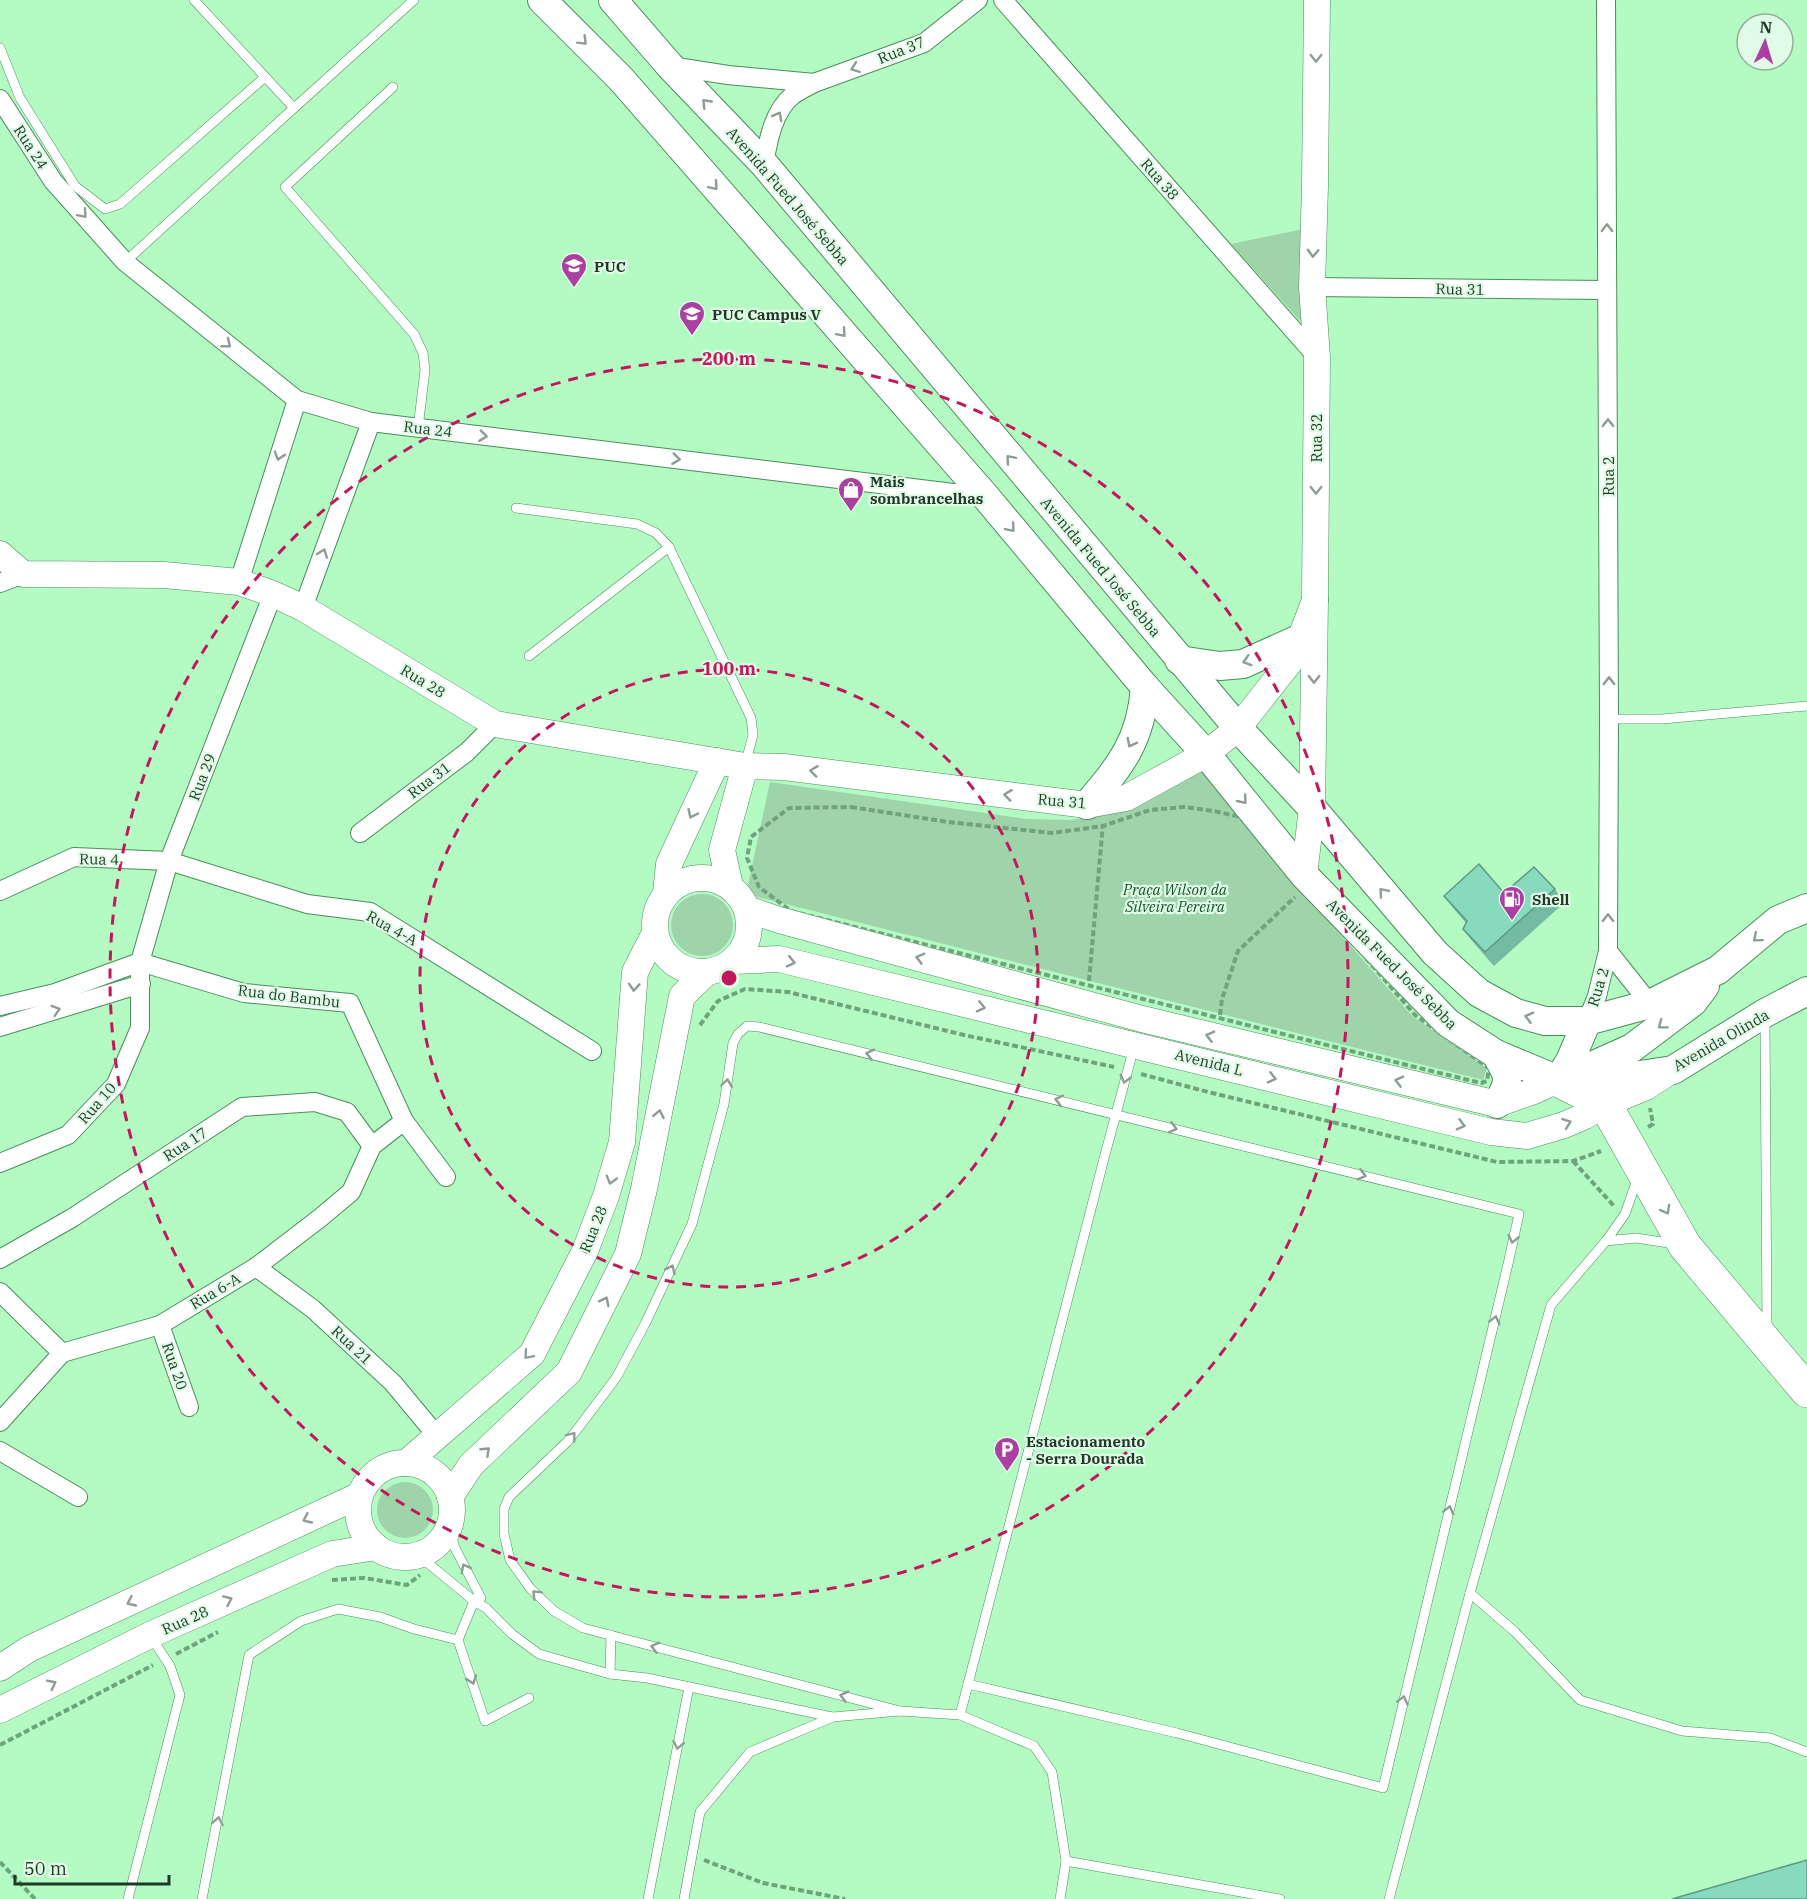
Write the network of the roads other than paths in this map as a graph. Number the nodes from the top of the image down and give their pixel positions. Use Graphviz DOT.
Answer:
graph roads {
  1 [pos="194,0"];
  2 [pos="414,0"];
  3 [pos="542,0"];
  4 [pos="613,0"];
  5 [pos="978,0"];
  6 [pos="1003,0"];
  7 [pos="1317,0"];
  8 [pos="1606,0"];
  9 [pos="0,48"];
  10 [pos="670,66"];
  11 [pos="265,77"];
  12 [pos="814,83"];
  13 [pos="393,87"];
  14 [pos="0,99"];
  15 [pos="294,108"];
  16 [pos="764,164"];
  17 [pos="124,262"];
  18 [pos="1312,287"];
  19 [pos="1607,290"];
  20 [pos="1317,357"];
  21 [pos="297,400"];
  22 [pos="371,422"];
  23 [pos="418,428"];
  24 [pos="986,497"];
  25 [pos="516,508"];
  26 [pos="669,547"];
  27 [pos="0,554"];
  28 [pos="11,578"];
  29 [pos="240,582"];
  30 [pos="273,594"];
  31 [pos="1315,600"];
  32 [pos="303,608"];
  33 [pos="1301,638"];
  34 [pos="529,656"];
  35 [pos="1179,660"];
  36 [pos="1145,687"];
  37 [pos="1807,706"];
  38 [pos="1609,719"];
  39 [pos="495,724"];
  40 [pos="1238,728"];
  41 [pos="1206,754"];
  42 [pos="717,761"];
  43 [pos="745,766"];
  44 [pos="1312,808"];
  45 [pos="1097,811"];
  46 [pos="360,833"];
  47 [pos="169,861"];
  48 [pos="730,886"];
  49 [pos="1304,886"];
  50 [pos="0,891"];
  51 [pos="666,893"];
  52 [pos="1807,908"];
  53 [pos="747,909"];
  54 [pos="655,933"];
  55 [pos="1608,951"];
  56 [pos="733,961"];
  57 [pos="140,962"];
  58 [pos="1718,970"];
  59 [pos="707,972"];
  60 [pos="141,984"];
  61 [pos="1807,991"];
  62 [pos="1650,1004"];
  63 [pos="0,1006"];
  64 [pos="1765,1013"];
  65 [pos="1142,1019"];
  66 [pos="1587,1021"];
  67 [pos="0,1027"];
  68 [pos="1135,1044"];
  69 [pos="592,1051"];
  70 [pos="1496,1054"];
  71 [pos="1673,1070"];
  72 [pos="1558,1080"];
  73 [pos="1497,1104"];
  74 [pos="1605,1104"];
  75 [pos="1116,1114"];
  76 [pos="404,1121"];
  77 [pos="372,1146"];
  78 [pos="1634,1154"];
  79 [pos="0,1163"];
  80 [pos="446,1177"];
  81 [pos="1606,1241"];
  82 [pos="1685,1246"];
  83 [pos="0,1259"];
  84 [pos="256,1267"];
  85 [pos="0,1292"];
  86 [pos="160,1325"];
  87 [pos="1767,1343"];
  88 [pos="62,1353"];
  89 [pos="1807,1391"];
  90 [pos="189,1407"];
  91 [pos="0,1422"];
  92 [pos="437,1436"];
  93 [pos="0,1451"];
  94 [pos="406,1463"];
  95 [pos="360,1495"];
  96 [pos="78,1497"];
  97 [pos="450,1497"];
  98 [pos="449,1526"];
  99 [pos="376,1548"];
  100 [pos="425,1561"];
  101 [pos="1470,1593"];
  102 [pos="477,1598"];
  103 [pos="150,1635"];
  104 [pos="611,1635"];
  105 [pos="458,1640"];
  106 [pos="0,1668"];
  107 [pos="610,1674"];
  108 [pos="968,1684"];
  109 [pos="689,1687"];
  110 [pos="529,1698"];
  111 [pos="0,1710"];
  112 [pos="900,1711"];
  113 [pos="960,1715"];
  114 [pos="832,1717"];
  115 [pos="1807,1752"];
  116 [pos="1066,1861"];
  117 [pos="128,1899"];
  118 [pos="202,1899"];
  119 [pos="648,1899"];
  120 [pos="684,1899"];
  121 [pos="1060,1899"];
  122 [pos="1280,1899"];
  123 [pos="1389,1899"];
  1 -- 11 [label="lane"];
  2 -- 15 [label="lane"];
  3 -- 24 [label="main road, Avenida Fued José Sebba, one-way"];
  4 -- 10 [label="main road, Avenida Fued José Sebba"];
  5 -- 12 [label="street, Rua 37, one-way"];
  6 -- 20 [label="street, Rua 38"];
  7 -- 18 [label="main road, Rua 32, one-way"];
  19 -- 8 [label="street, Rua 2, one-way"];
  9 -- 11 [label="lane"];
  10 -- 12 [label="street, Rua 37"];
  16 -- 10 [label="main road, Avenida Fued José Sebba, one-way"];
  11 -- 15 [label="lane"];
  16 -- 12 [label="street, Rua 37, one-way"];
  13 -- 23 [label="lane"];
  14 -- 17 [label="street, Rua 24, one-way"];
  15 -- 17 [label="lane"];
  35 -- 16 [label="main road, Avenida Fued José Sebba, one-way"];
  17 -- 21 [label="street, Rua 24, one-way"];
  18 -- 19 [label="street, Rua 31"];
  18 -- 20 [label="main road, Rua 32"];
  38 -- 19 [label="street, Rua 2, one-way"];
  20 -- 31 [label="main road, Rua 32, one-way"];
  21 -- 22 [label="street, Rua 24"];
  21 -- 29 [label="street, one-way"];
  22 -- 23 [label="street, Rua 24"];
  32 -- 22 [label="street, one-way"];
  23 -- 24 [label="street, Rua 24, one-way"];
  24 -- 36 [label="main road, Avenida Fued José Sebba, one-way"];
  25 -- 26 [label="lane"];
  26 -- 34 [label="lane"];
  26 -- 43 [label="lane"];
  27 -- 28 [label="main road"];
  28 -- 29 [label="main road, Rua 28"];
  29 -- 30 [label="main road, Rua 28"];
  30 -- 32 [label="main road, Rua 28"];
  30 -- 47 [label="street, Rua 29"];
  31 -- 33 [label="main road, Rua 31"];
  31 -- 44 [label="main road, Rua 32, one-way"];
  32 -- 39 [label="main road, Rua 28"];
  33 -- 35 [label="main road, one-way"];
  33 -- 40 [label="main road, Rua 31"];
  35 -- 40 [label="main road, Avenida Fued José Sebba"];
  36 -- 41 [label="main road, Avenida Fued José Sebba"];
  36 -- 45 [label="main road, one-way"];
  37 -- 38 [label="lane"];
  55 -- 38 [label="street, Rua 2, one-way"];
  39 -- 42 [label="main road, Rua 28"];
  39 -- 46 [label="street, Rua 31"];
  40 -- 41 [label="main road, Rua 31"];
  40 -- 44 [label="main road, Avenida Fued José Sebba"];
  41 -- 45 [label="main road, Rua 31"];
  41 -- 49 [label="main road, Avenida Fued José Sebba, one-way"];
  42 -- 43 [label="main road, Rua 31"];
  42 -- 51 [label="main road, one-way"];
  45 -- 43 [label="main road, Rua 31, one-way"];
  43 -- 48 [label="main road"];
  44 -- 49 [label="main road, Rua 32"];
  66 -- 44 [label="main road, Avenida Fued José Sebba, one-way"];
  47 -- 50 [label="street, Rua 4"];
  47 -- 57 [label="street, Rua 29"];
  47 -- 69 [label="street, Rua 4-A"];
  48 -- 51 [label="main road"];
  48 -- 53 [label="main road"];
  49 -- 70 [label="main road, Avenida Fued José Sebba"];
  51 -- 54 [label="main road"];
  52 -- 58 [label="main road, one-way"];
  53 -- 56 [label="main road"];
  65 -- 53 [label="main road, Avenida L, one-way"];
  54 -- 59 [label="main road"];
  54 -- 92 [label="main road, Rua 28, one-way"];
  55 -- 62 [label="street, Rua 2"];
  55 -- 66 [label="street, Rua 2"];
  56 -- 59 [label="main road"];
  56 -- 68 [label="main road, Avenida L, one-way"];
  57 -- 60 [label="street, Rua 10"];
  57 -- 63 [label="street"];
  57 -- 76 [label="street, Rua do Bambu"];
  58 -- 62 [label="main road"];
  58 -- 72 [label="main road, one-way"];
  97 -- 59 [label="main road, one-way"];
  67 -- 60 [label="street, one-way"];
  60 -- 79 [label="street, Rua 10"];
  61 -- 64 [label="main road, Avenida Olinda"];
  62 -- 66 [label="main road, Avenida Fued José Sebba"];
  64 -- 71 [label="main road, Avenida Olinda"];
  64 -- 87 [label="lane"];
  65 -- 68 [label="street"];
  73 -- 65 [label="main road, Avenida L, one-way"];
  66 -- 72 [label="main road"];
  68 -- 74 [label="main road, Avenida L, one-way"];
  68 -- 75 [label="lane, one-way"];
  70 -- 72 [label="main road, Avenida Fued José Sebba"];
  70 -- 73 [label="main road"];
  71 -- 72 [label="main road, Avenida Olinda"];
  71 -- 74 [label="main road, Avenida L"];
  72 -- 73 [label="main road"];
  72 -- 74 [label="highway"];
  74 -- 78 [label="highway"];
  75 -- 104 [label="lane"];
  75 -- 108 [label="lane"];
  75 -- 108 [label="lane"];
  76 -- 77 [label="street, Rua 6-A"];
  76 -- 80 [label="street, Rua do Bambu"];
  77 -- 83 [label="street, Rua 17"];
  77 -- 84 [label="street, Rua 6-A"];
  78 -- 81 [label="lane"];
  78 -- 82 [label="highway, one-way"];
  81 -- 82 [label="lane"];
  81 -- 101 [label="lane"];
  82 -- 87 [label="highway"];
  84 -- 86 [label="street, Rua 6-A"];
  84 -- 92 [label="street, Rua 21"];
  85 -- 88 [label="street"];
  86 -- 88 [label="street, Rua 6-A"];
  86 -- 90 [label="street, Rua 20"];
  87 -- 89 [label="highway"];
  88 -- 91 [label="street"];
  92 -- 94 [label="main road, Rua 28"];
  93 -- 96 [label="street"];
  94 -- 95 [label="main road"];
  94 -- 97 [label="main road"];
  95 -- 99 [label="main road"];
  95 -- 106 [label="main road, one-way"];
  97 -- 98 [label="main road"];
  98 -- 100 [label="main road"];
  102 -- 98 [label="lane, one-way"];
  99 -- 100 [label="main road"];
  103 -- 99 [label="main road, Rua 28, one-way"];
  100 -- 102 [label="lane"];
  101 -- 115 [label="lane"];
  101 -- 123 [label="lane"];
  102 -- 105 [label="lane"];
  102 -- 107 [label="lane"];
  111 -- 103 [label="main road, Rua 28, one-way"];
  103 -- 117 [label="lane"];
  104 -- 107 [label="lane"];
  112 -- 104 [label="lane, one-way"];
  105 -- 110 [label="lane, one-way"];
  118 -- 105 [label="lane, one-way"];
  107 -- 109 [label="lane"];
  108 -- 113 [label="lane"];
  109 -- 114 [label="lane"];
  109 -- 119 [label="lane, one-way"];
  112 -- 113 [label="lane"];
  112 -- 114 [label="lane"];
  113 -- 116 [label="lane"];
  114 -- 120 [label="lane"];
  116 -- 121 [label="lane"];
  116 -- 122 [label="lane"];
}
